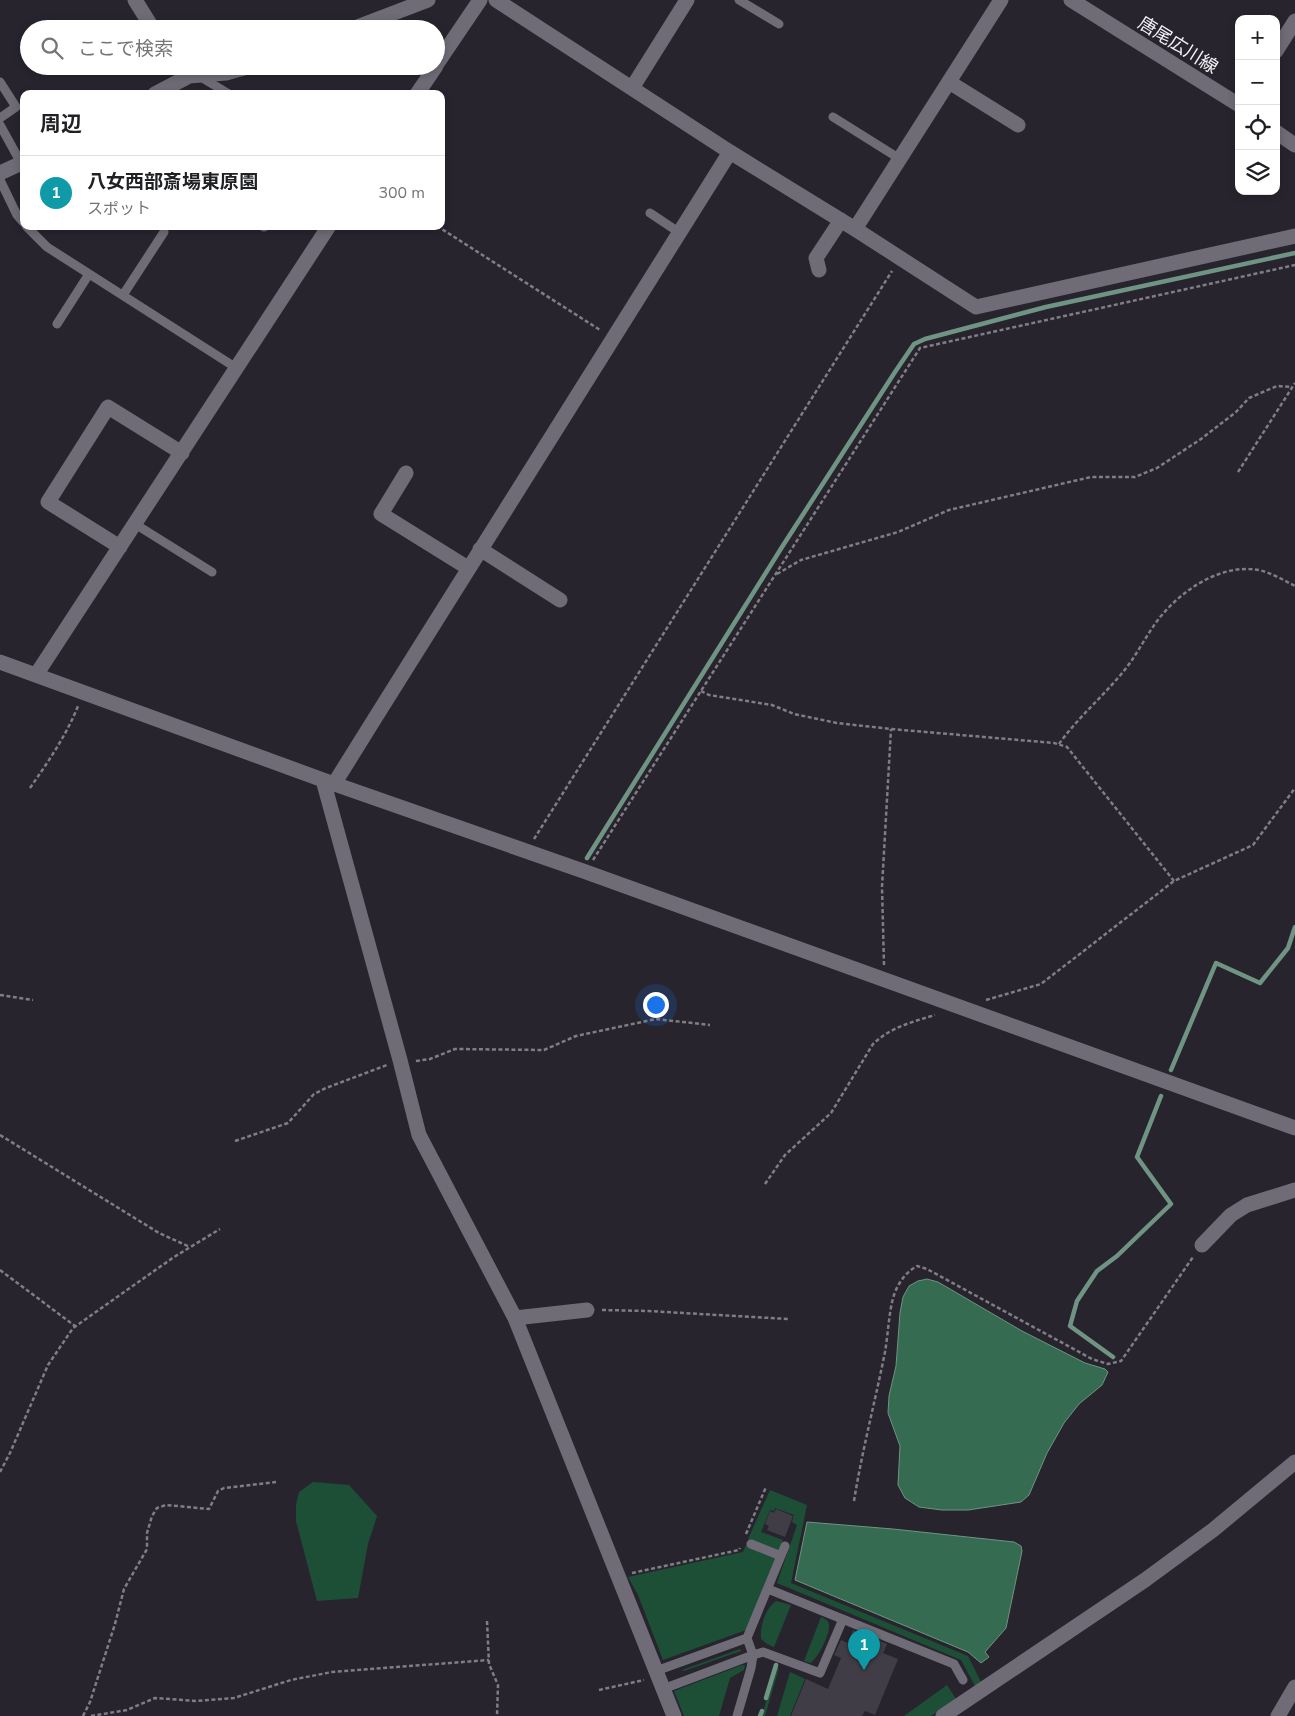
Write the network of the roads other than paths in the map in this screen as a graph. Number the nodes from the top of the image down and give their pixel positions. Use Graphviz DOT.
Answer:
graph roads {
  1 [pos="135,0"];
  2 [pos="428,0"];
  3 [pos="480,0"];
  4 [pos="496,0"];
  5 [pos="688,0"];
  6 [pos="739,0"];
  7 [pos="1001,0"];
  8 [pos="1072,0"];
  9 [pos="147,20"];
  10 [pos="376,20"];
  11 [pos="1295,21"];
  12 [pos="779,24"];
  13 [pos="1280,44"];
  14 [pos="445,52"];
  15 [pos="184,75"];
  16 [pos="194,75"];
  17 [pos="430,75"];
  18 [pos="0,82"];
  19 [pos="949,82"];
  20 [pos="632,88"];
  21 [pos="161,90"];
  22 [pos="222,90"];
  23 [pos="420,90"];
  24 [pos="1235,102"];
  25 [pos="833,117"];
  26 [pos="0,118"];
  27 [pos="0,125"];
  28 [pos="1018,125"];
  29 [pos="1280,135"];
  30 [pos="1295,145"];
  31 [pos="730,152"];
  32 [pos="900,159"];
  33 [pos="20,160"];
  34 [pos="20,164"];
  35 [pos="0,173"];
  36 [pos="0,180"];
  37 [pos="650,213"];
  38 [pos="20,219"];
  39 [pos="841,220"];
  40 [pos="854,229"];
  41 [pos="30,230"];
  42 [pos="326,230"];
  43 [pos="164,232"];
  44 [pos="680,233"];
  45 [pos="1295,236"];
  46 [pos="819,270"];
  47 [pos="89,274"];
  48 [pos="123,295"];
  49 [pos="57,324"];
  50 [pos="238,369"];
  51 [pos="182,453"];
  52 [pos="406,473"];
  53 [pos="135,524"];
  54 [pos="120,547"];
  55 [pos="480,549"];
  56 [pos="468,568"];
  57 [pos="212,572"];
  58 [pos="560,600"];
  59 [pos="0,662"];
  60 [pos="36,675"];
  61 [pos="329,782"];
  62 [pos="1295,1128"];
  63 [pos="1295,1190"];
  64 [pos="1202,1245"];
  65 [pos="587,1310"];
  66 [pos="515,1318"];
  67 [pos="1295,1462"];
  68 [pos="751,1544"];
  69 [pos="785,1546"];
  70 [pos="781,1556"];
  71 [pos="768,1589"];
  72 [pos="842,1619"];
  73 [pos="747,1638"];
  74 [pos="753,1655"];
  75 [pos="659,1679"];
  76 [pos="964,1680"];
  77 [pos="1295,1688"];
  78 [pos="674,1716"];
  79 [pos="737,1716"];
  80 [pos="943,1716"];
  81 [pos="1278,1716"];
  1 -- 9 [label="street"];
  2 -- 10 [label="street"];
  3 -- 14 [label="street"];
  4 -- 20 [label="street"];
  5 -- 20 [label="street"];
  6 -- 12 [label="lane"];
  7 -- 19 [label="street"];
  8 -- 24 [label="street, 唐尾広川線"];
  11 -- 13 [label="street"];
  15 -- 21 [label="street"];
  16 -- 22 [label="lane"];
  17 -- 23 [label="street"];
  18 -- 26 [label="lane"];
  19 -- 28 [label="street"];
  19 -- 32 [label="street"];
  20 -- 31 [label="street"];
  25 -- 32 [label="lane"];
  27 -- 33 [label="lane"];
  29 -- 30 [label="street"];
  31 -- 39 [label="street"];
  31 -- 44 [label="street"];
  32 -- 40 [label="street"];
  34 -- 35 [label="street"];
  36 -- 38 [label="lane"];
  37 -- 44 [label="lane"];
  39 -- 40 [label="street"];
  39 -- 46 [label="street"];
  40 -- 45 [label="street"];
  41 -- 47 [label="lane"];
  42 -- 50 [label="street"];
  43 -- 48 [label="lane"];
  44 -- 55 [label="street"];
  47 -- 48 [label="lane"];
  47 -- 49 [label="lane"];
  48 -- 50 [label="lane"];
  50 -- 51 [label="street"];
  51 -- 53 [label="street"];
  51 -- 54 [label="street"];
  52 -- 56 [label="street"];
  53 -- 54 [label="street"];
  53 -- 57 [label="lane"];
  54 -- 60 [label="street"];
  55 -- 56 [label="street"];
  55 -- 58 [label="street"];
  56 -- 61 [label="street"];
  59 -- 60 [label="street"];
  60 -- 61 [label="street"];
  61 -- 62 [label="street"];
  61 -- 66 [label="street"];
  63 -- 64 [label="street"];
  65 -- 66 [label="street"];
  66 -- 75 [label="street"];
  67 -- 80 [label="street"];
  68 -- 70 [label="lane"];
  69 -- 70 [label="lane"];
  70 -- 71 [label="lane"];
  71 -- 72 [label="lane"];
  71 -- 73 [label="lane"];
  72 -- 74 [label="lane"];
  72 -- 76 [label="lane"];
  73 -- 74 [label="lane"];
  73 -- 75 [label="lane"];
  74 -- 75 [label="lane"];
  74 -- 79 [label="lane"];
  75 -- 78 [label="street"];
  77 -- 81 [label="street"];
}
